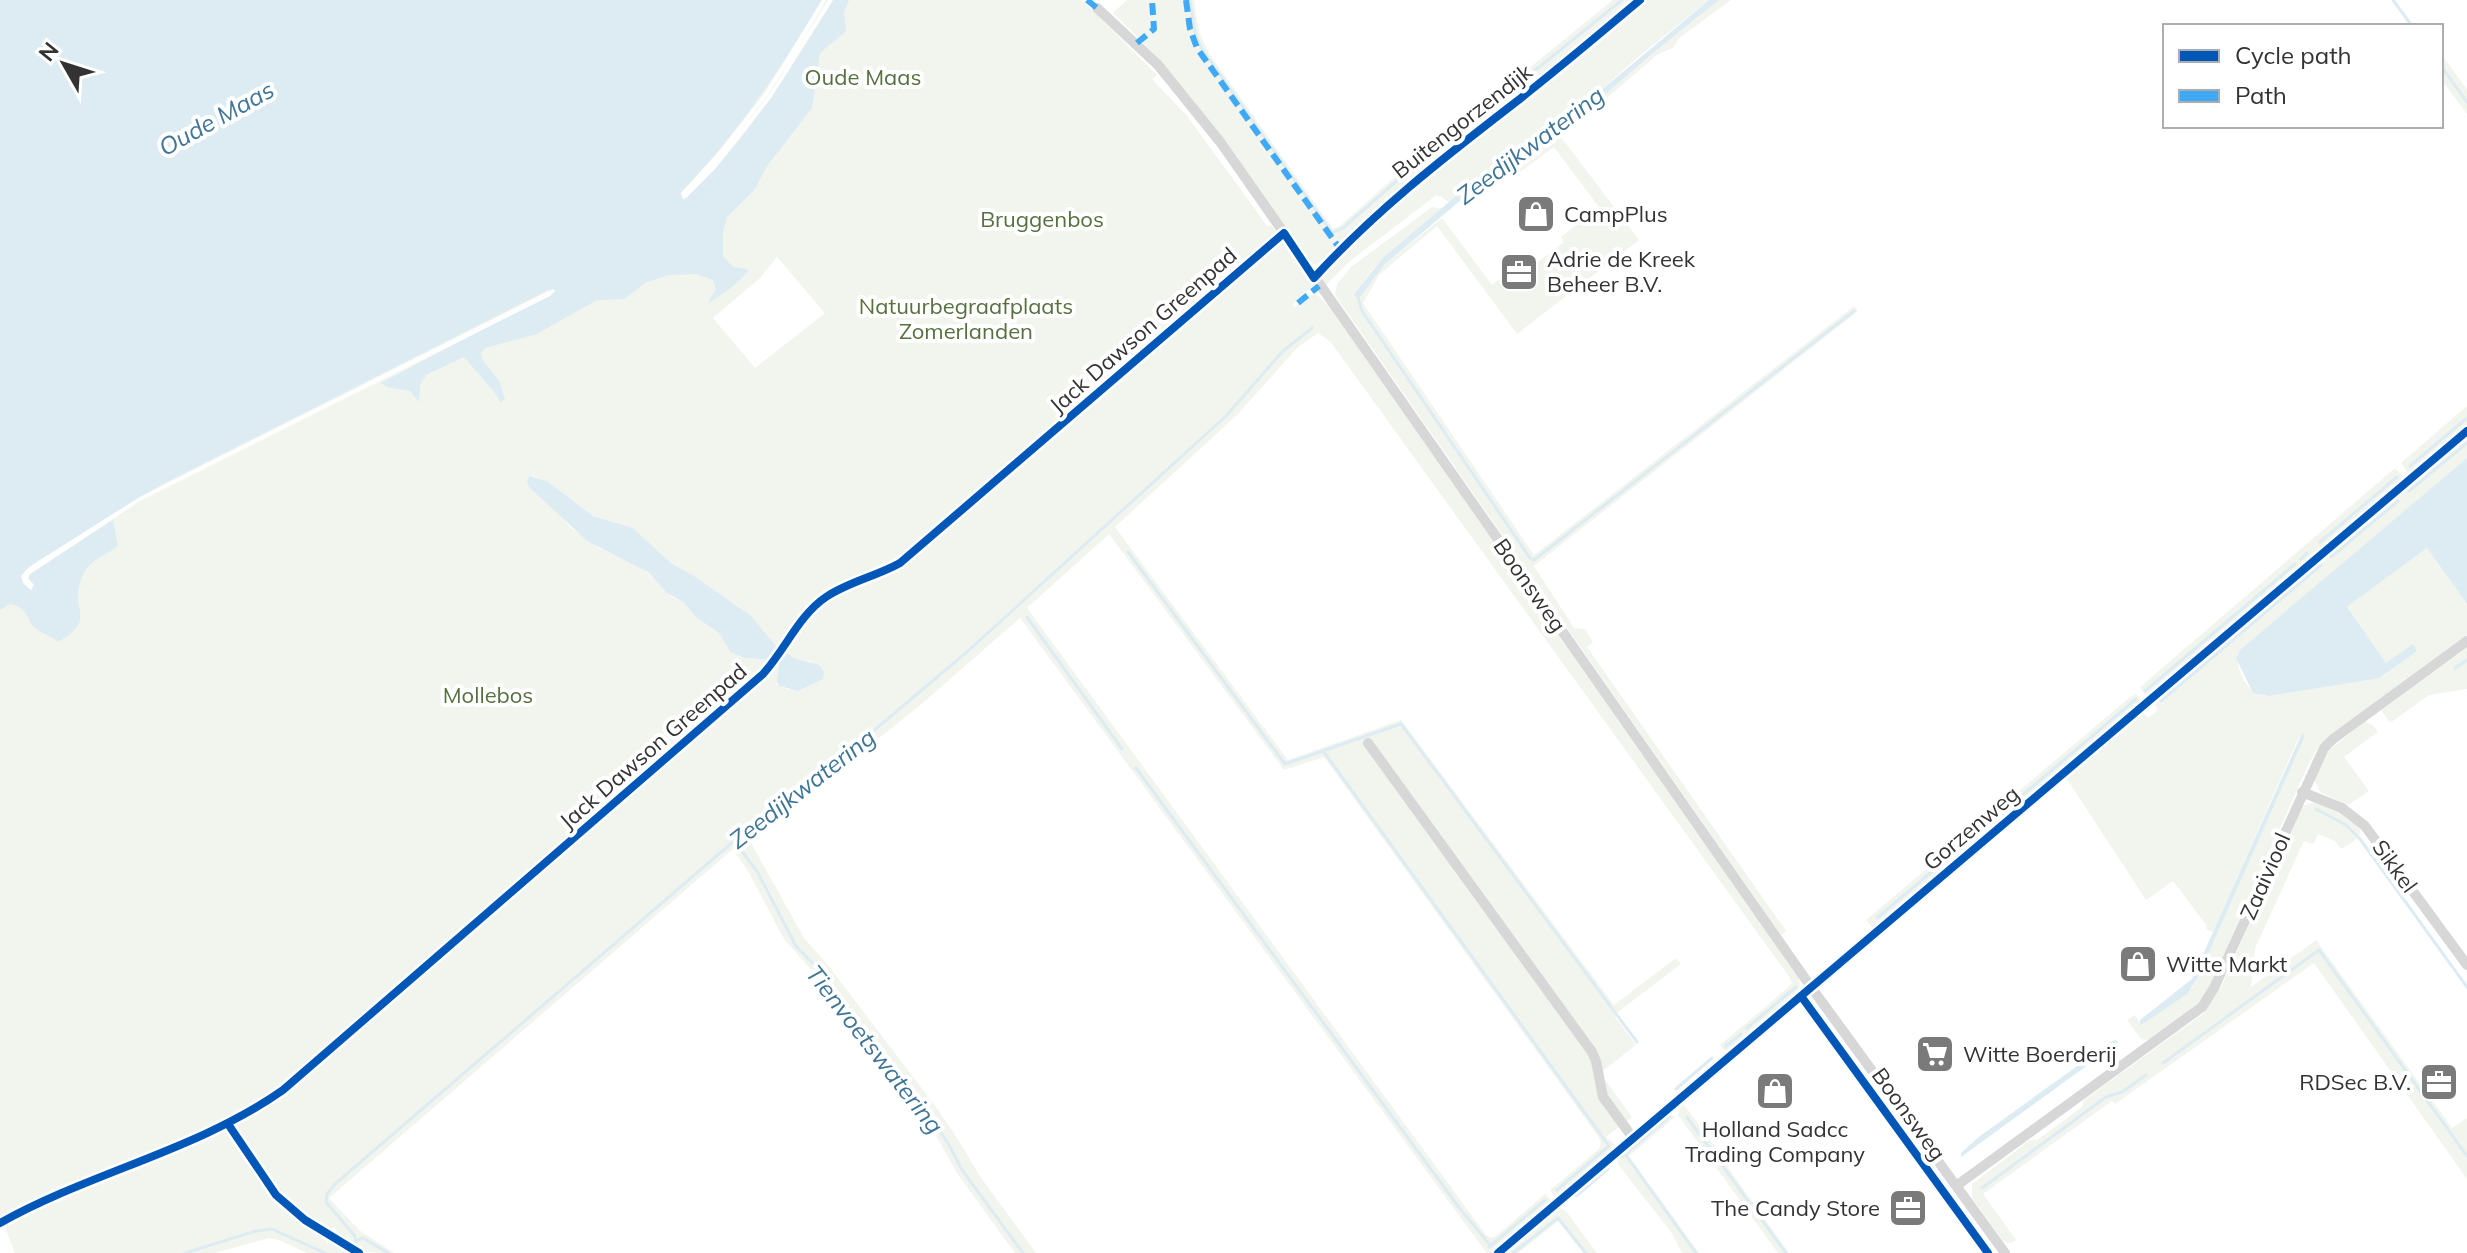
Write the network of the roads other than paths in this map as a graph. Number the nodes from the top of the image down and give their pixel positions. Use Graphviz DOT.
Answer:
graph roads {
  1 [pos="1640,0"];
  2 [pos="1097,8"];
  3 [pos="1314,278"];
  4 [pos="2467,431"];
  5 [pos="2467,641"];
  6 [pos="1368,743"];
  7 [pos="2302,792"];
  8 [pos="2467,965"];
  9 [pos="1811,987"];
  10 [pos="1633,1138"];
  11 [pos="238,1140"];
  12 [pos="1956,1186"];
  13 [pos="359,1253"];
  14 [pos="1498,1253"];
  15 [pos="2005,1253"];
  1 -- 3 [label="street, Buitengorzendijk"];
  2 -- 3 [label="street, Boonsweg"];
  3 -- 9 [label="street, Boonsweg"];
  4 -- 9 [label="street, Gorzenweg"];
  5 -- 7 [label="street, Zaaiviool"];
  6 -- 10 [label="street"];
  7 -- 8 [label="street, Sikkel"];
  7 -- 12 [label="street, Zaaiviool"];
  9 -- 10 [label="street, Gorzenweg"];
  9 -- 12 [label="street, Boonsweg"];
  10 -- 14 [label="street, Gorzenweg"];
  11 -- 13 [label="street"];
  12 -- 15 [label="street, Boonsweg"];
}
